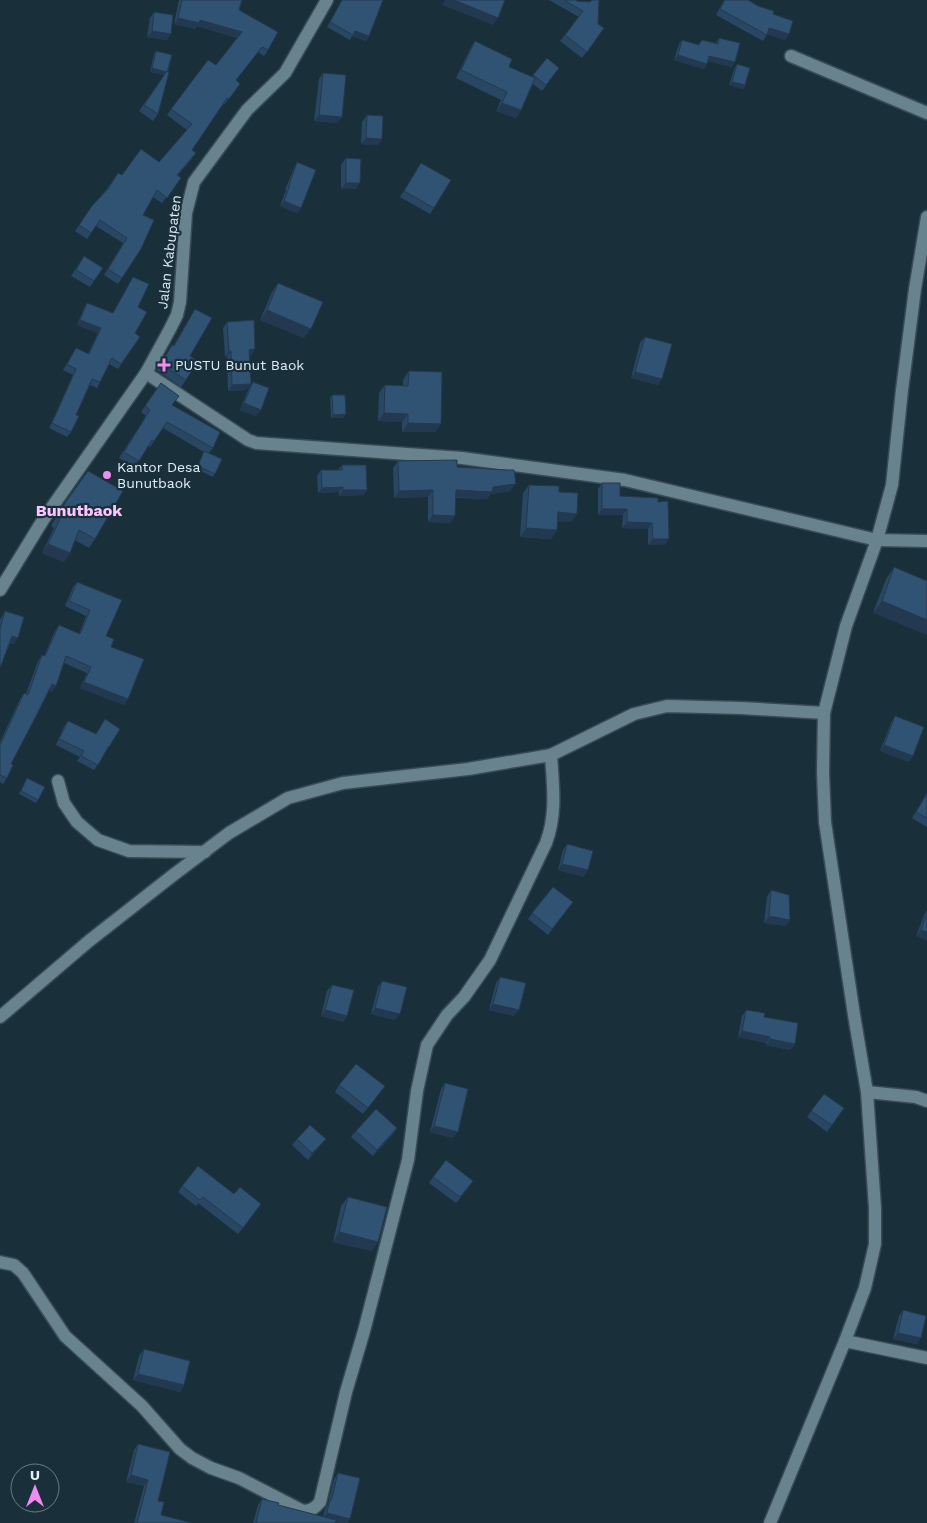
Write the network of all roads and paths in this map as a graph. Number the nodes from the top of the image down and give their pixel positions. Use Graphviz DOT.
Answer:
graph roads {
  1 [pos="327,0"];
  2 [pos="791,56"];
  3 [pos="927,113"];
  4 [pos="927,217"];
  5 [pos="146,374"];
  6 [pos="877,540"];
  7 [pos="927,541"];
  8 [pos="0,590"];
  9 [pos="824,713"];
  10 [pos="551,755"];
  11 [pos="58,781"];
  12 [pos="205,852"];
  13 [pos="0,1017"];
  14 [pos="867,1092"];
  15 [pos="927,1101"];
  16 [pos="0,1262"];
  17 [pos="845,1341"];
  18 [pos="927,1358"];
  19 [pos="770,1523"];
  1 -- 5 [label="street, Jalan Kabupaten"];
  2 -- 3 [label="street"];
  4 -- 6 [label="street"];
  5 -- 6 [label="street"];
  5 -- 8 [label="street, Jalan Kabupaten"];
  6 -- 7 [label="street"];
  6 -- 9 [label="street"];
  9 -- 10 [label="street"];
  9 -- 14 [label="street"];
  10 -- 12 [label="street"];
  10 -- 16 [label="street"];
  11 -- 12 [label="street"];
  12 -- 13 [label="street"];
  14 -- 15 [label="street"];
  14 -- 17 [label="street"];
  17 -- 18 [label="street"];
  17 -- 19 [label="street"];
}
